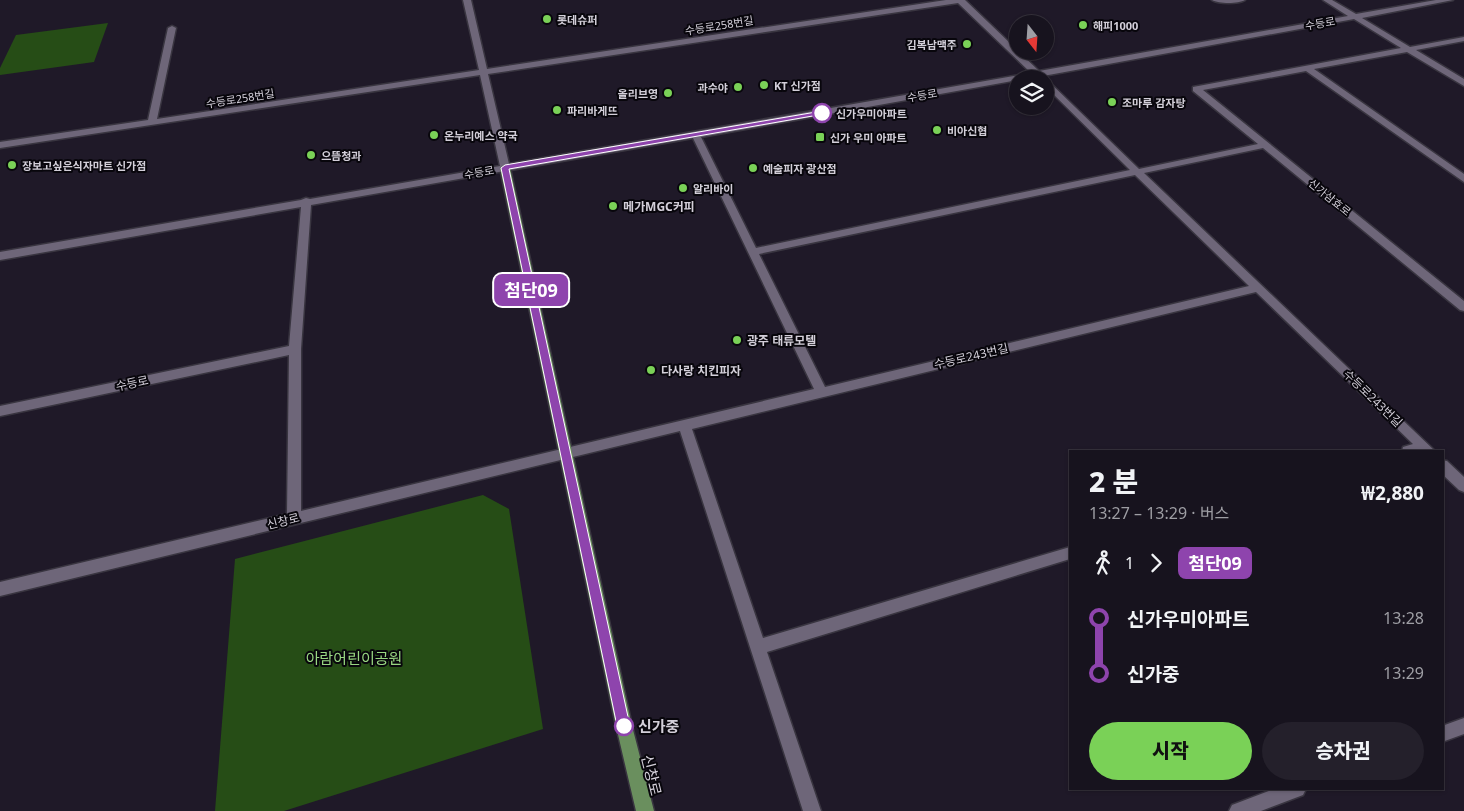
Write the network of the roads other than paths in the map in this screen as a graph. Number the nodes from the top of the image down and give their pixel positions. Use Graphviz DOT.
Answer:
graph roads {
  1 [pos="467,0"];
  2 [pos="960,0"];
  3 [pos="1216,0"];
  4 [pos="1241,0"];
  5 [pos="1327,0"];
  6 [pos="1449,0"];
  7 [pos="1354,17"];
  8 [pos="172,28"];
  9 [pos="1464,39"];
  10 [pos="1409,50"];
  11 [pos="1307,68"];
  12 [pos="1034,70"];
  13 [pos="483,73"];
  14 [pos="1054,76"];
  15 [pos="1009,83"];
  16 [pos="1464,83"];
  17 [pos="1054,90"];
  18 [pos="152,123"];
  19 [pos="696,135"];
  20 [pos="0,145"];
  21 [pos="1266,145"];
  22 [pos="505,168"];
  23 [pos="1136,172"];
  24 [pos="1464,179"];
  25 [pos="306,201"];
  26 [pos="753,252"];
  27 [pos="0,256"];
  28 [pos="1257,288"];
  29 [pos="1464,307"];
  30 [pos="295,350"];
  31 [pos="821,392"];
  32 [pos="0,411"];
  33 [pos="684,424"];
  34 [pos="1425,449"];
  35 [pos="566,453"];
  36 [pos="1444,467"];
  37 [pos="1464,486"];
  38 [pos="294,518"];
  39 [pos="1069,553"];
  40 [pos="0,589"];
  41 [pos="759,647"];
  42 [pos="1464,726"];
  43 [pos="1444,733"];
  44 [pos="1294,790"];
  45 [pos="644,811"];
  46 [pos="812,811"];
  47 [pos="1238,811"];
  1 -- 13 [label="street"];
  2 -- 12 [label="street, 수등로258번길"];
  2 -- 13 [label="street, 수등로258번길"];
  3 -- 4 [label="street"];
  5 -- 7 [label="street"];
  6 -- 7 [label="street, 수등로"];
  7 -- 10 [label="street"];
  7 -- 14 [label="street, 수등로"];
  8 -- 18 [label="street"];
  9 -- 10 [label="street"];
  10 -- 11 [label="street"];
  10 -- 16 [label="street"];
  11 -- 21 [label="street, 신가삼효로"];
  11 -- 24 [label="street"];
  13 -- 18 [label="street, 수등로258번길"];
  13 -- 22 [label="street"];
  15 -- 19 [label="street, 수등로"];
  17 -- 23 [label="street, 수등로243번길"];
  18 -- 20 [label="street, 수등로258번길"];
  19 -- 22 [label="street, 수등로"];
  19 -- 26 [label="street"];
  21 -- 23 [label="street"];
  21 -- 29 [label="street, 신가삼효로"];
  22 -- 25 [label="street, 수등로"];
  22 -- 35 [label="main road, 신창로"];
  23 -- 26 [label="street"];
  23 -- 28 [label="street, 수등로243번길"];
  25 -- 27 [label="street, 수등로"];
  25 -- 30 [label="street"];
  26 -- 31 [label="street"];
  28 -- 31 [label="street, 수등로243번길"];
  28 -- 34 [label="street, 수등로243번길"];
  30 -- 32 [label="street, 수등로"];
  30 -- 38 [label="street"];
  31 -- 33 [label="street, 수등로243번길"];
  33 -- 35 [label="street, 수등로243번길"];
  33 -- 41 [label="street"];
  35 -- 38 [label="street, 신창로"];
  35 -- 45 [label="main road, 신창로"];
  36 -- 37 [label="street"];
  38 -- 40 [label="street, 신창로"];
  39 -- 41 [label="street"];
  41 -- 46 [label="street"];
  42 -- 43 [label="street"];
  44 -- 47 [label="street"];
}
